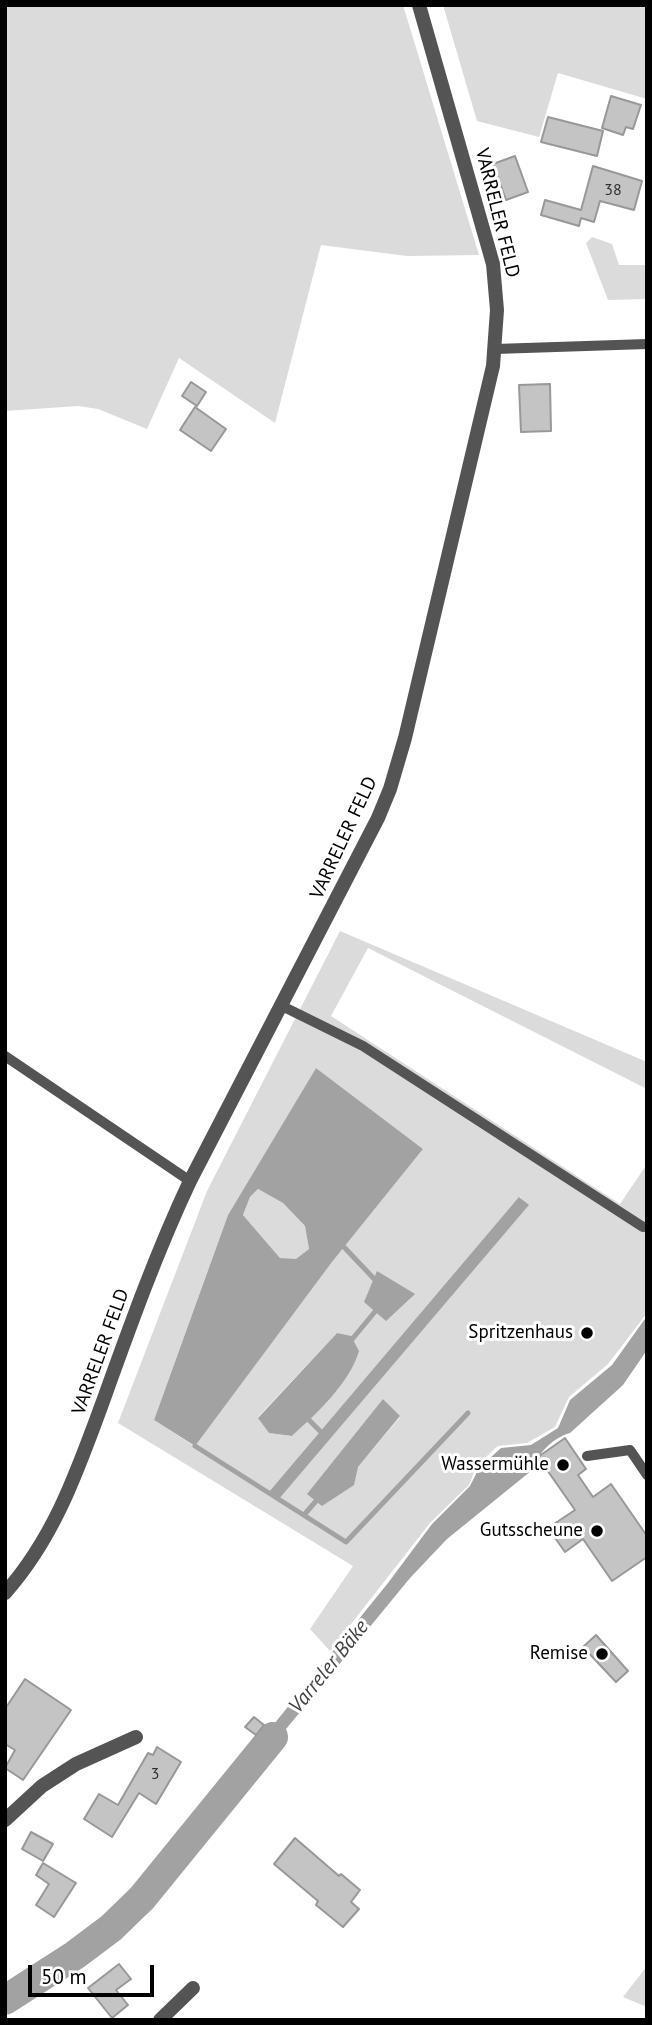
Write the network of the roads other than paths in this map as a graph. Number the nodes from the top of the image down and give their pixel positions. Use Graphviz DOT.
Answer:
graph roads {
  1 [pos="419,5"];
  2 [pos="647,344"];
  3 [pos="495,349"];
  4 [pos="282,1006"];
  5 [pos="5,1056"];
  6 [pos="190,1181"];
  7 [pos="643,1227"];
  8 [pos="587,1456"];
  9 [pos="647,1475"];
  10 [pos="5,1592"];
  11 [pos="136,1737"];
  12 [pos="5,1820"];
  13 [pos="193,1988"];
  14 [pos="160,2020"];
  1 -- 3 [label="street, VARRELER FELD"];
  2 -- 3 [label="lane"];
  3 -- 4 [label="street, VARRELER FELD"];
  4 -- 6 [label="street, VARRELER FELD"];
  4 -- 7 [label="lane"];
  5 -- 6 [label="lane"];
  6 -- 10 [label="street, VARRELER FELD"];
  8 -- 9 [label="lane"];
  11 -- 12 [label="street"];
  13 -- 14 [label="street"];
}
